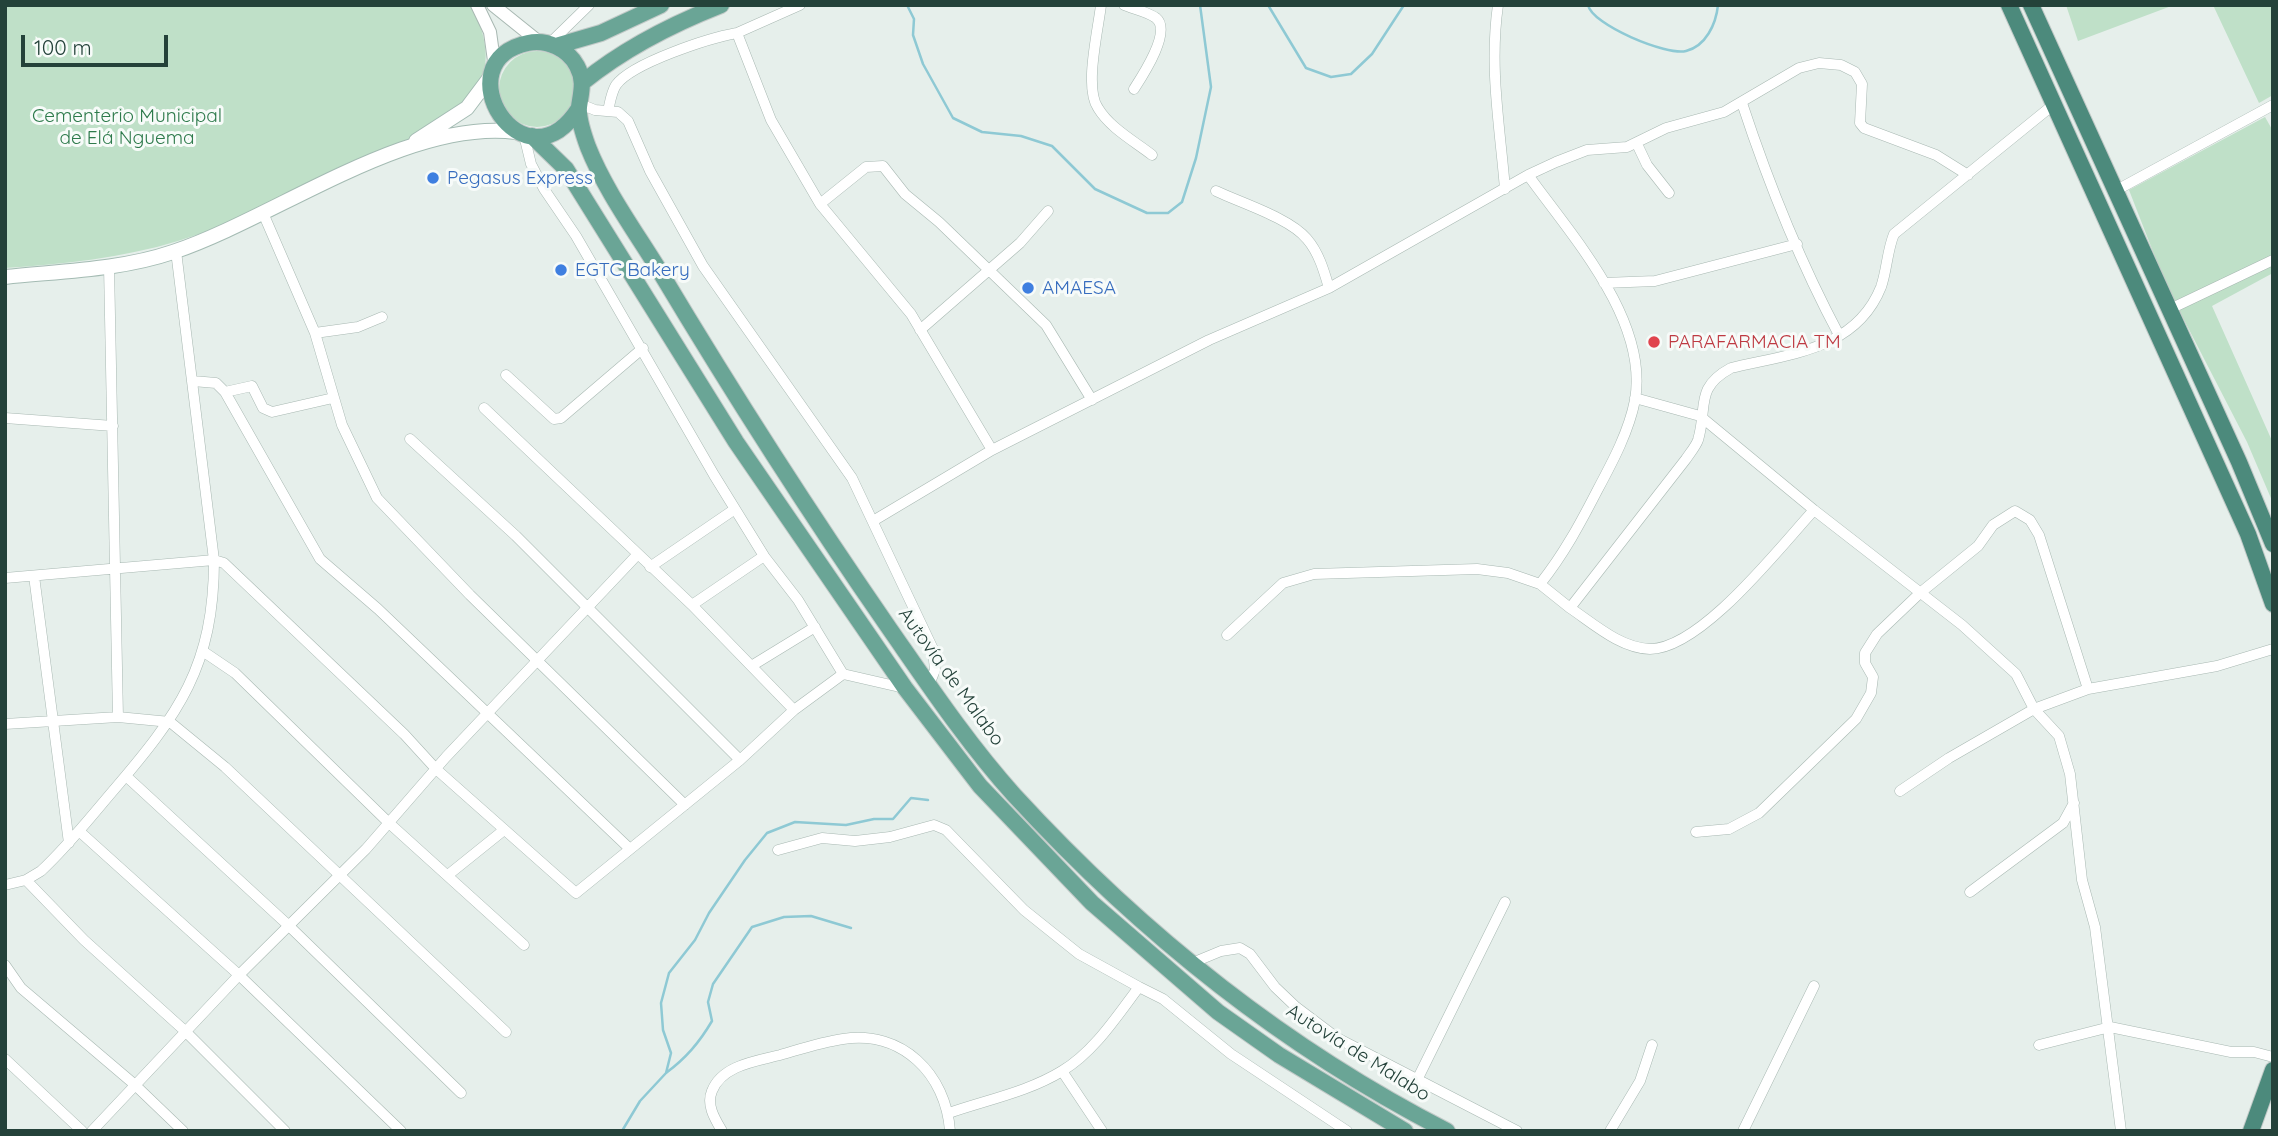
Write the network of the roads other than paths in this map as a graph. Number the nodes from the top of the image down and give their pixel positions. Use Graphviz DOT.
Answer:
graph roads {
  1 [pos="477,5"];
  2 [pos="589,5"];
  3 [pos="661,5"];
  4 [pos="721,5"];
  5 [pos="800,5"];
  6 [pos="1101,5"];
  7 [pos="1124,5"];
  8 [pos="1498,5"];
  9 [pos="2009,5"];
  10 [pos="2031,5"];
  11 [pos="501,8"];
  12 [pos="737,33"];
  13 [pos="548,44"];
  14 [pos="493,72"];
  15 [pos="583,82"];
  16 [pos="1134,89"];
  17 [pos="1742,103"];
  18 [pos="2053,105"];
  19 [pos="2273,105"];
  20 [pos="580,106"];
  21 [pos="608,111"];
  22 [pos="524,134"];
  23 [pos="1637,144"];
  24 [pos="410,146"];
  25 [pos="1152,155"];
  26 [pos="1528,174"];
  27 [pos="1968,176"];
  28 [pos="1505,189"];
  29 [pos="1216,191"];
  30 [pos="2115,191"];
  31 [pos="1669,193"];
  32 [pos="820,204"];
  33 [pos="1048,211"];
  34 [pos="263,213"];
  35 [pos="1797,244"];
  36 [pos="176,251"];
  37 [pos="2273,260"];
  38 [pos="109,266"];
  39 [pos="989,271"];
  40 [pos="5,277"];
  41 [pos="1604,283"];
  42 [pos="1329,288"];
  43 [pos="2168,310"];
  44 [pos="382,317"];
  45 [pos="920,330"];
  46 [pos="315,333"];
  47 [pos="1839,335"];
  48 [pos="643,348"];
  49 [pos="506,375"];
  50 [pos="193,381"];
  51 [pos="225,392"];
  52 [pos="333,398"];
  53 [pos="1635,398"];
  54 [pos="1092,400"];
  55 [pos="484,408"];
  56 [pos="1700,416"];
  57 [pos="5,418"];
  58 [pos="113,426"];
  59 [pos="410,439"];
  60 [pos="992,450"];
  61 [pos="735,509"];
  62 [pos="1814,510"];
  63 [pos="873,521"];
  64 [pos="2273,544"];
  65 [pos="638,554"];
  66 [pos="764,556"];
  67 [pos="214,560"];
  68 [pos="115,566"];
  69 [pos="650,567"];
  70 [pos="34,576"];
  71 [pos="5,578"];
  72 [pos="1540,584"];
  73 [pos="1920,593"];
  74 [pos="2273,604"];
  75 [pos="692,605"];
  76 [pos="587,607"];
  77 [pos="1570,608"];
  78 [pos="815,627"];
  79 [pos="1227,635"];
  80 [pos="2273,649"];
  81 [pos="204,652"];
  82 [pos="539,661"];
  83 [pos="753,665"];
  84 [pos="843,674"];
  85 [pos="929,685"];
  86 [pos="905,688"];
  87 [pos="2088,689"];
  88 [pos="2034,709"];
  89 [pos="794,710"];
  90 [pos="489,714"];
  91 [pos="118,717"];
  92 [pos="51,722"];
  93 [pos="170,722"];
  94 [pos="5,724"];
  95 [pos="740,760"];
  96 [pos="436,769"];
  97 [pos="126,776"];
  98 [pos="1900,791"];
  99 [pos="2075,802"];
  100 [pos="685,805"];
  101 [pos="389,823"];
  102 [pos="504,830"];
  103 [pos="79,831"];
  104 [pos="1696,832"];
  105 [pos="69,843"];
  106 [pos="630,849"];
  107 [pos="778,850"];
  108 [pos="339,875"];
  109 [pos="448,875"];
  110 [pos="26,880"];
  111 [pos="5,885"];
  112 [pos="1970,892"];
  113 [pos="1505,902"];
  114 [pos="288,925"];
  115 [pos="524,945"];
  116 [pos="1192,963"];
  117 [pos="5,965"];
  118 [pos="239,975"];
  119 [pos="1814,986"];
  120 [pos="1139,987"];
  121 [pos="2110,1027"];
  122 [pos="185,1031"];
  123 [pos="506,1032"];
  124 [pos="1652,1045"];
  125 [pos="2039,1045"];
  126 [pos="2273,1057"];
  127 [pos="5,1059"];
  128 [pos="2273,1070"];
  129 [pos="1062,1071"];
  130 [pos="1418,1078"];
  131 [pos="134,1084"];
  132 [pos="461,1093"];
  133 [pos="949,1113"];
  134 [pos="82,1131"];
  135 [pos="92,1131"];
  136 [pos="183,1131"];
  137 [pos="285,1131"];
  138 [pos="401,1131"];
  139 [pos="722,1131"];
  140 [pos="950,1131"];
  141 [pos="1102,1131"];
  142 [pos="1347,1131"];
  143 [pos="1405,1131"];
  144 [pos="1447,1131"];
  145 [pos="1517,1131"];
  146 [pos="1611,1131"];
  147 [pos="1743,1131"];
  148 [pos="2121,1131"];
  149 [pos="2251,1131"];
  1 -- 14 [label="street"];
  2 -- 13 [label="street"];
  3 -- 13 [label="main road"];
  4 -- 15 [label="main road"];
  5 -- 12 [label="street"];
  6 -- 25 [label="street"];
  7 -- 16 [label="street"];
  8 -- 28 [label="street"];
  9 -- 18 [label="highway"];
  10 -- 30 [label="highway"];
  11 -- 13 [label="street"];
  12 -- 21 [label="street"];
  12 -- 32 [label="street"];
  13 -- 14 [label="main road"];
  13 -- 15 [label="main road"];
  14 -- 22 [label="main road"];
  14 -- 24 [label="main road"];
  15 -- 20 [label="main road"];
  17 -- 23 [label="street"];
  17 -- 27 [label="street"];
  17 -- 35 [label="street"];
  18 -- 27 [label="street"];
  18 -- 74 [label="highway"];
  19 -- 30 [label="street"];
  20 -- 21 [label="street"];
  20 -- 22 [label="main road"];
  20 -- 85 [label="main road, Autovía de Malabo"];
  21 -- 63 [label="street"];
  22 -- 24 [label="main road"];
  22 -- 48 [label="street"];
  22 -- 86 [label="main road"];
  23 -- 26 [label="street"];
  23 -- 31 [label="street"];
  24 -- 34 [label="main road"];
  26 -- 28 [label="street"];
  26 -- 41 [label="street"];
  27 -- 47 [label="street"];
  28 -- 42 [label="street"];
  29 -- 42 [label="street"];
  30 -- 43 [label="highway"];
  32 -- 39 [label="street"];
  32 -- 45 [label="street"];
  33 -- 39 [label="street"];
  34 -- 36 [label="main road"];
  34 -- 46 [label="street"];
  35 -- 41 [label="street"];
  35 -- 47 [label="street"];
  36 -- 38 [label="main road"];
  36 -- 50 [label="street"];
  37 -- 43 [label="street"];
  38 -- 40 [label="main road"];
  38 -- 58 [label="street"];
  39 -- 45 [label="street"];
  39 -- 54 [label="street"];
  41 -- 53 [label="street"];
  42 -- 54 [label="street"];
  43 -- 64 [label="highway"];
  44 -- 46 [label="street"];
  45 -- 60 [label="street"];
  46 -- 52 [label="street"];
  47 -- 56 [label="street"];
  48 -- 49 [label="street"];
  48 -- 61 [label="street"];
  50 -- 51 [label="street"];
  50 -- 67 [label="street"];
  51 -- 52 [label="street"];
  51 -- 90 [label="street"];
  52 -- 82 [label="street"];
  53 -- 56 [label="street"];
  53 -- 72 [label="street"];
  54 -- 60 [label="street"];
  55 -- 65 [label="street"];
  56 -- 62 [label="street"];
  56 -- 77 [label="street"];
  57 -- 58 [label="street"];
  58 -- 68 [label="street"];
  59 -- 76 [label="street"];
  60 -- 63 [label="street"];
  61 -- 66 [label="street"];
  61 -- 69 [label="street"];
  62 -- 73 [label="street"];
  62 -- 77 [label="street"];
  63 -- 85 [label="street"];
  65 -- 69 [label="street"];
  65 -- 76 [label="street"];
  66 -- 75 [label="street"];
  66 -- 78 [label="street"];
  67 -- 68 [label="street"];
  67 -- 81 [label="street"];
  67 -- 96 [label="street"];
  68 -- 70 [label="street"];
  68 -- 91 [label="street"];
  69 -- 75 [label="street"];
  70 -- 71 [label="street"];
  70 -- 92 [label="street"];
  72 -- 77 [label="street"];
  72 -- 79 [label="street"];
  73 -- 87 [label="street"];
  73 -- 88 [label="street"];
  73 -- 104 [label="street"];
  75 -- 83 [label="street"];
  76 -- 82 [label="street"];
  76 -- 95 [label="street"];
  78 -- 83 [label="street"];
  78 -- 84 [label="street"];
  80 -- 87 [label="street"];
  81 -- 93 [label="street"];
  81 -- 101 [label="street"];
  82 -- 90 [label="street"];
  82 -- 100 [label="street"];
  83 -- 89 [label="street"];
  84 -- 86 [label="street"];
  84 -- 89 [label="street"];
  85 -- 116 [label="main road, Autovía de Malabo"];
  86 -- 143 [label="main road"];
  87 -- 88 [label="street"];
  88 -- 98 [label="street"];
  88 -- 99 [label="street"];
  89 -- 95 [label="street"];
  90 -- 96 [label="street"];
  90 -- 106 [label="street"];
  91 -- 92 [label="street"];
  91 -- 93 [label="street"];
  92 -- 94 [label="street"];
  92 -- 105 [label="street"];
  93 -- 97 [label="street"];
  93 -- 108 [label="street"];
  95 -- 100 [label="street"];
  96 -- 101 [label="street"];
  96 -- 102 [label="street"];
  97 -- 103 [label="street"];
  97 -- 114 [label="street"];
  99 -- 112 [label="street"];
  99 -- 121 [label="street"];
  100 -- 106 [label="street"];
  101 -- 108 [label="street"];
  101 -- 109 [label="street"];
  102 -- 106 [label="street"];
  102 -- 109 [label="street"];
  103 -- 105 [label="street"];
  103 -- 118 [label="street"];
  105 -- 110 [label="street"];
  107 -- 120 [label="street"];
  108 -- 114 [label="street"];
  108 -- 123 [label="street"];
  109 -- 115 [label="street"];
  110 -- 111 [label="street"];
  110 -- 122 [label="street"];
  113 -- 130 [label="street"];
  114 -- 118 [label="street"];
  114 -- 132 [label="street"];
  116 -- 130 [label="street"];
  116 -- 144 [label="main road, Autovía de Malabo"];
  117 -- 131 [label="street"];
  118 -- 122 [label="street"];
  118 -- 138 [label="street"];
  119 -- 147 [label="street"];
  120 -- 129 [label="street"];
  120 -- 142 [label="street"];
  121 -- 125 [label="street"];
  121 -- 126 [label="street"];
  121 -- 148 [label="street"];
  122 -- 131 [label="street"];
  122 -- 137 [label="street"];
  124 -- 146 [label="street"];
  127 -- 134 [label="street"];
  128 -- 149 [label="highway"];
  129 -- 133 [label="street"];
  129 -- 141 [label="street"];
  130 -- 145 [label="street"];
  131 -- 135 [label="street"];
  131 -- 136 [label="street"];
  133 -- 139 [label="street"];
  133 -- 140 [label="street"];
}
